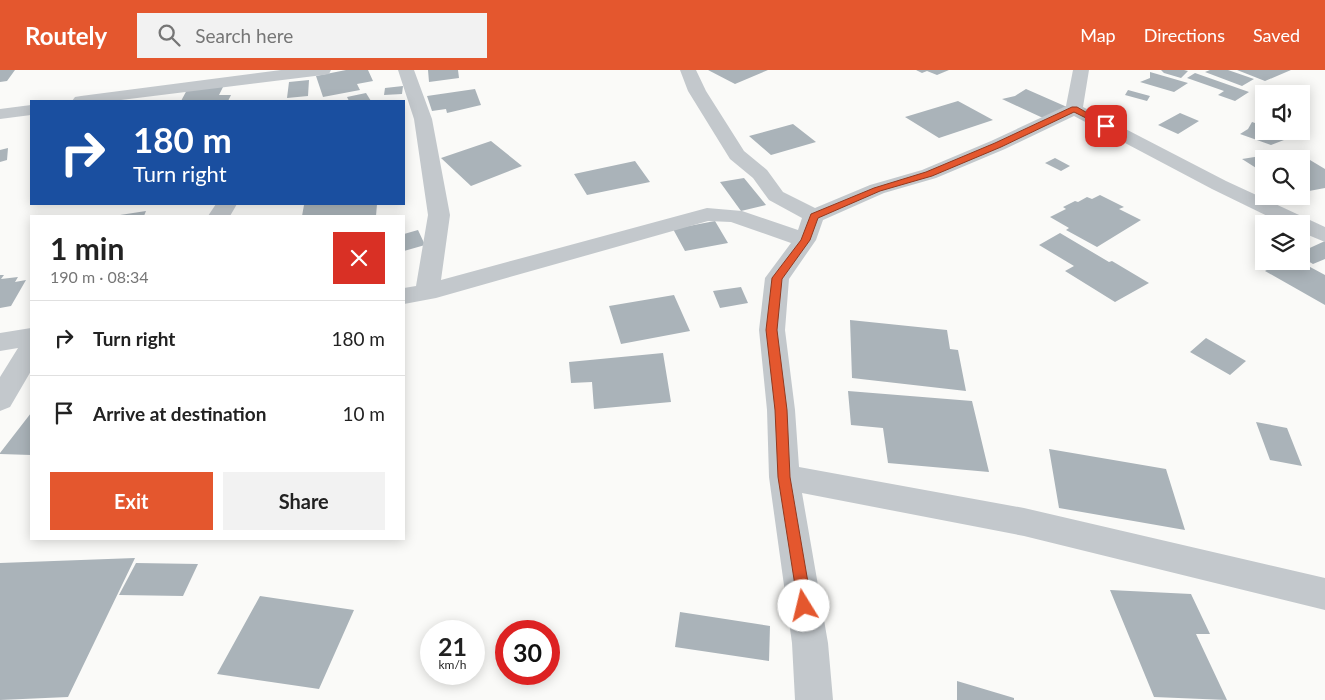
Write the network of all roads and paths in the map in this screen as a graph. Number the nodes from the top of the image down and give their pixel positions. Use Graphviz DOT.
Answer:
graph roads {
  1 [pos="323,70"];
  2 [pos="406,70"];
  3 [pos="688,70"];
  4 [pos="1081,70"];
  5 [pos="274,80"];
  6 [pos="88,100"];
  7 [pos="1074,109"];
  8 [pos="30,110"];
  9 [pos="0,114"];
  10 [pos="814,216"];
  11 [pos="1325,235"];
  12 [pos="805,240"];
  13 [pos="427,292"];
  14 [pos="405,296"];
  15 [pos="30,337"];
  16 [pos="0,342"];
  17 [pos="30,351"];
  18 [pos="0,400"];
  19 [pos="784,477"];
  20 [pos="1325,594"];
  21 [pos="814,700"];
  1 -- 5 [label="street"];
  2 -- 13 [label="street"];
  3 -- 10 [label="street"];
  4 -- 7 [label="street"];
  5 -- 6 [label="street"];
  7 -- 10 [label="street"];
  7 -- 11 [label="street"];
  8 -- 9 [label="street"];
  10 -- 12 [label="street"];
  12 -- 13 [label="street"];
  12 -- 19 [label="street"];
  13 -- 14 [label="street"];
  15 -- 16 [label="street"];
  17 -- 18 [label="street"];
  19 -- 20 [label="street"];
  19 -- 21 [label="street"];
}
